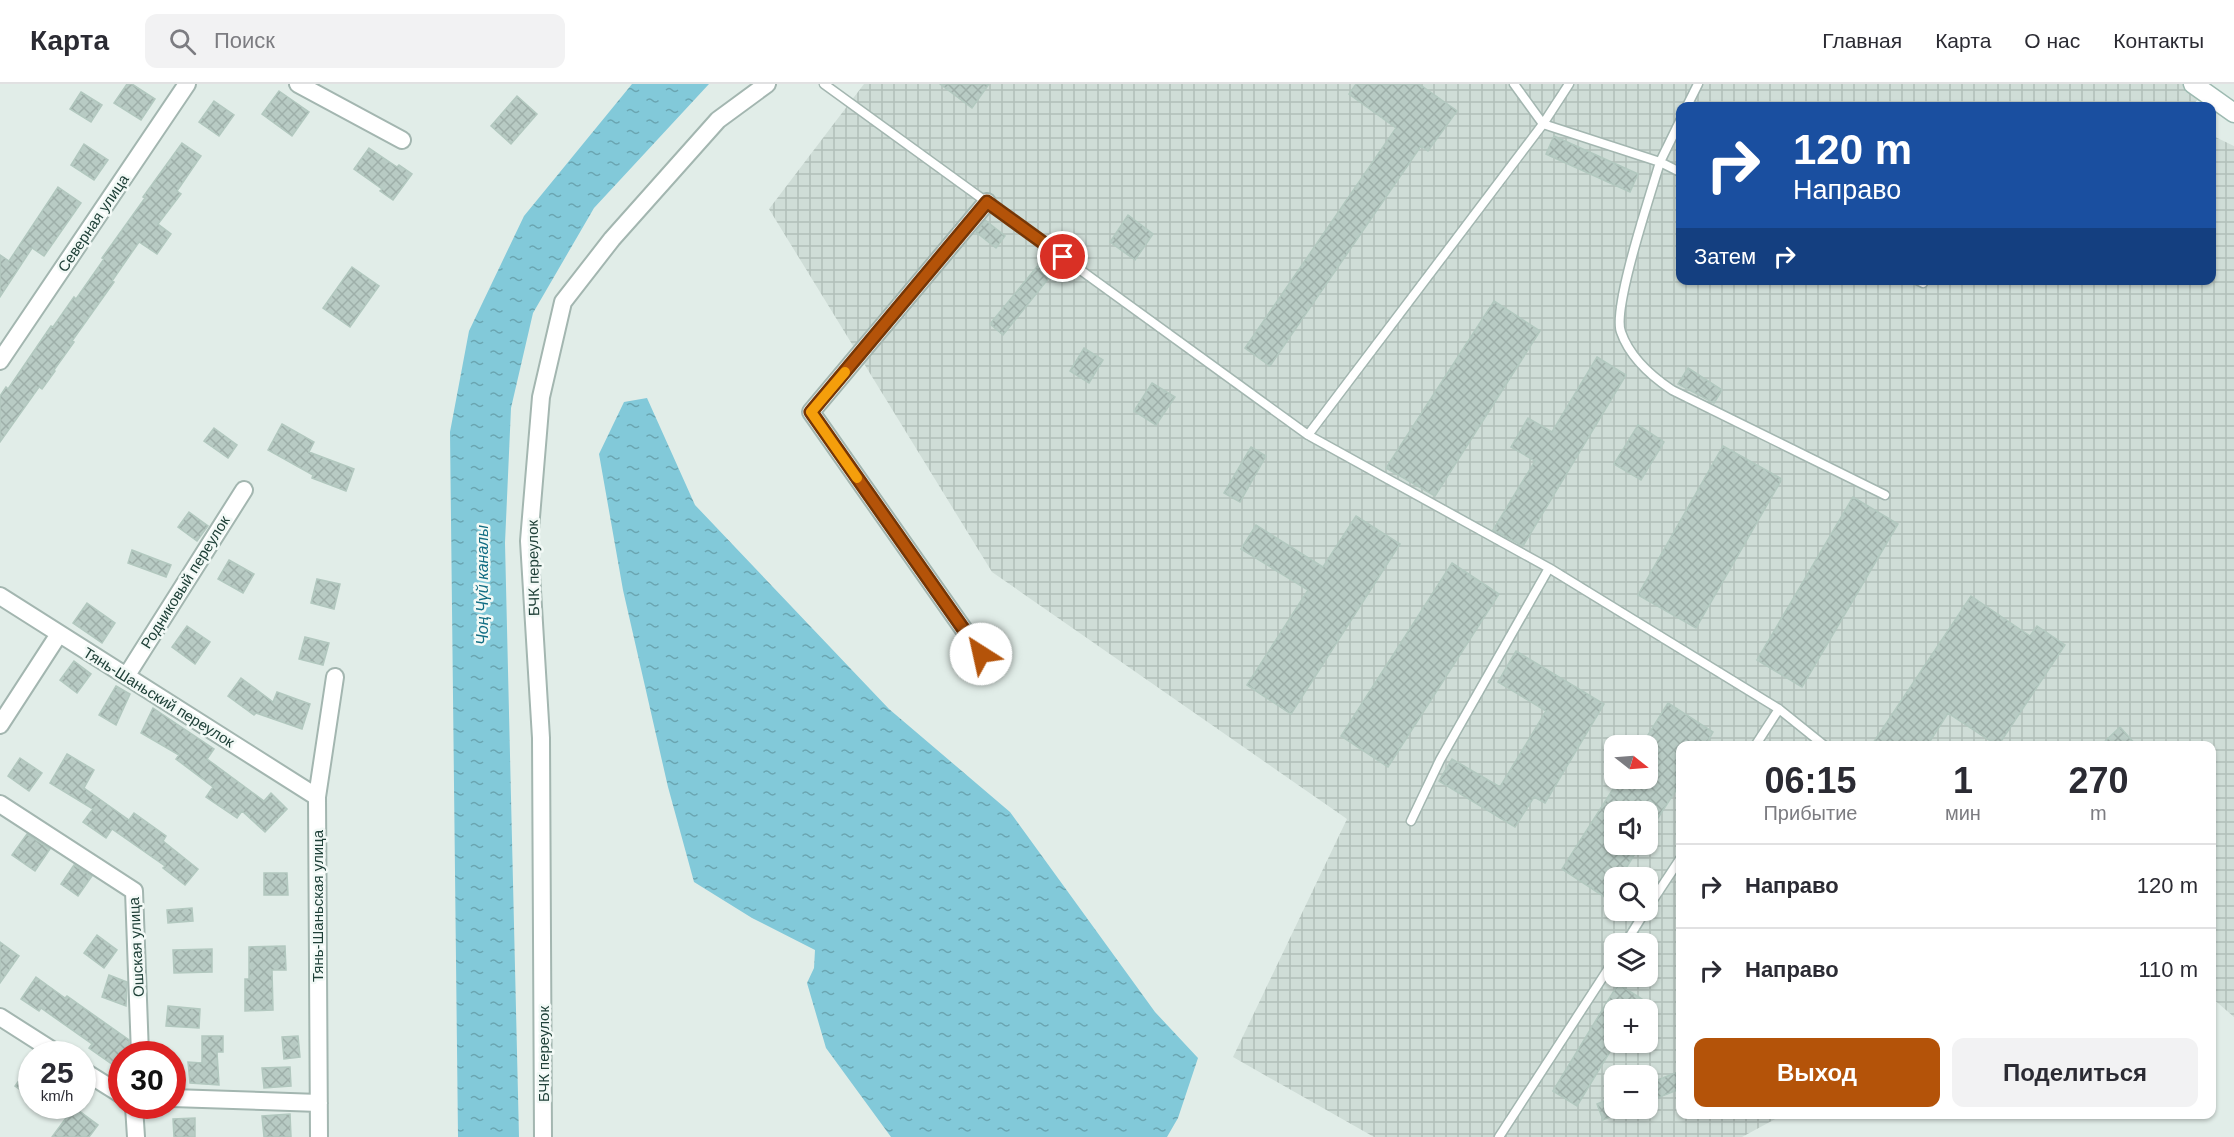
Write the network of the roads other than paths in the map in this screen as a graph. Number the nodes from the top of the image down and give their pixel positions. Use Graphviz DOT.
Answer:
graph roads {
  1 [pos="187,84"];
  2 [pos="298,84"];
  3 [pos="767,84"];
  4 [pos="824,84"];
  5 [pos="1514,84"];
  6 [pos="1569,84"];
  7 [pos="1698,84"];
  8 [pos="2204,86"];
  9 [pos="1689,102"];
  10 [pos="2234,113"];
  11 [pos="1543,124"];
  12 [pos="1676,129"];
  13 [pos="402,140"];
  14 [pos="1660,162"];
  15 [pos="1676,170"];
  16 [pos="987,202"];
  17 [pos="0,361"];
  18 [pos="1308,435"];
  19 [pos="244,490"];
  20 [pos="1885,495"];
  21 [pos="1549,568"];
  22 [pos="0,596"];
  23 [pos="59,634"];
  24 [pos="981,654"];
  25 [pos="126,675"];
  26 [pos="335,677"];
  27 [pos="1779,709"];
  28 [pos="0,725"];
  29 [pos="1758,741"];
  30 [pos="1819,741"];
  31 [pos="317,798"];
  32 [pos="0,804"];
  33 [pos="1411,821"];
  34 [pos="1676,865"];
  35 [pos="1658,893"];
  36 [pos="1604,975"];
  37 [pos="0,1017"];
  38 [pos="38,1041"];
  39 [pos="140,1041"];
  40 [pos="186,1098"];
  41 [pos="319,1103"];
  42 [pos="135,1119"];
  43 [pos="136,1137"];
  44 [pos="319,1137"];
  45 [pos="543,1137"];
  46 [pos="1499,1137"];
  1 -- 17 [label="street, Северная улица"];
  2 -- 13 [label="street"];
  3 -- 45 [label="street, БЧК переулок"];
  4 -- 16 [label="lane"];
  5 -- 11 [label="lane"];
  6 -- 11 [label="lane"];
  7 -- 9 [label="lane"];
  8 -- 10 [label="main road"];
  11 -- 14 [label="lane"];
  11 -- 18 [label="lane"];
  12 -- 14 [label="lane"];
  14 -- 15 [label="lane"];
  14 -- 20 [label="lane"];
  16 -- 18 [label="lane"];
  16 -- 24 [label="street"];
  18 -- 21 [label="lane"];
  19 -- 25 [label="street, Родниковый переулок"];
  21 -- 27 [label="lane"];
  21 -- 33 [label="lane"];
  22 -- 23 [label="street, Тянь-Шаньский переулок"];
  23 -- 25 [label="street, Тянь-Шаньский переулок"];
  23 -- 28 [label="street"];
  25 -- 31 [label="street, Тянь-Шаньский переулок"];
  26 -- 31 [label="street, Тянь-Шаньская улица"];
  27 -- 29 [label="lane"];
  27 -- 30 [label="lane"];
  31 -- 41 [label="street, Тянь-Шаньская улица"];
  32 -- 39 [label="street, Ошская улица"];
  34 -- 35 [label="lane"];
  36 -- 46 [label="lane"];
  37 -- 38 [label="street"];
  40 -- 41 [label="street"];
  41 -- 44 [label="street, Тянь-Шаньская улица"];
  42 -- 43 [label="street"];
}
